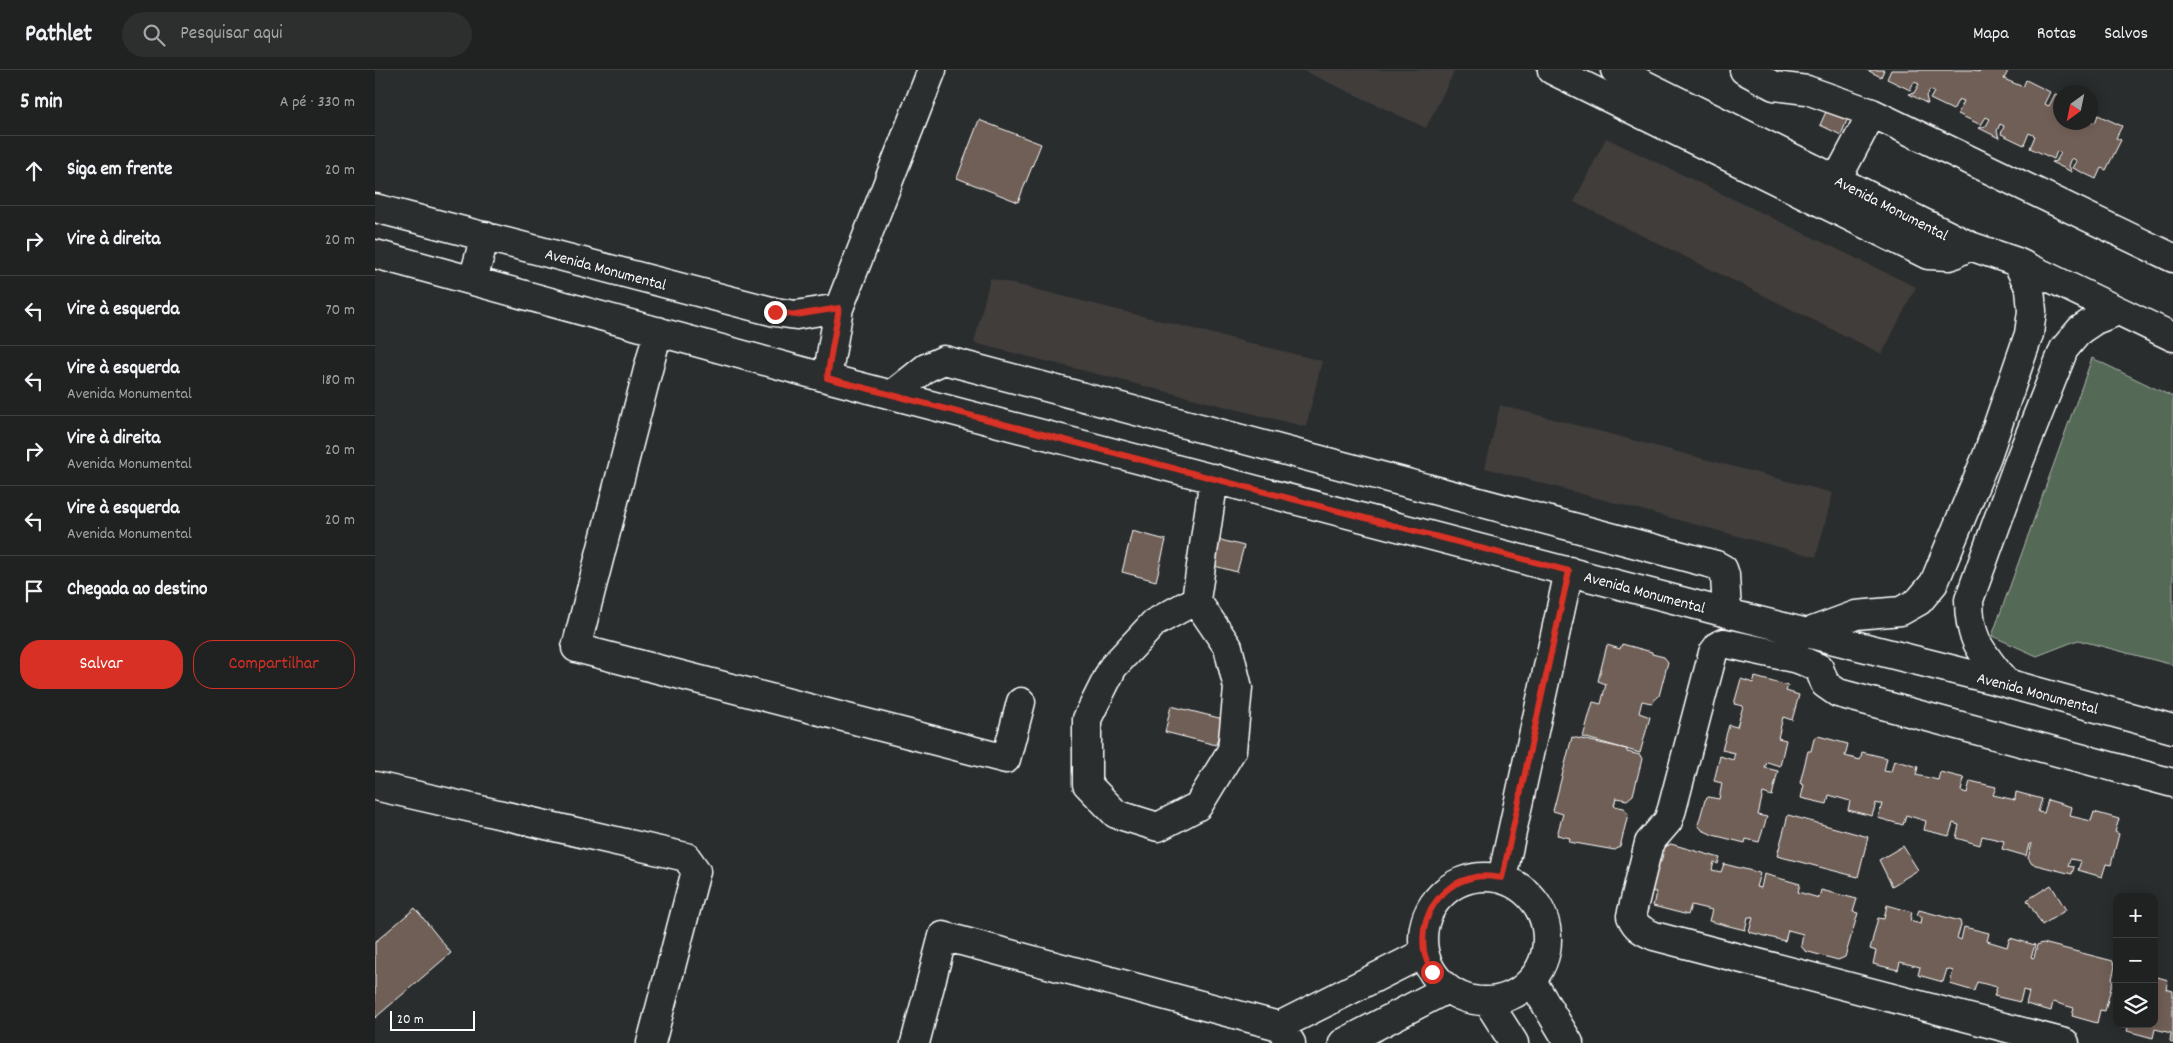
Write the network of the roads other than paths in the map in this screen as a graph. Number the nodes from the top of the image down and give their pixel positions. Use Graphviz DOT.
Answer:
graph roads {
  1 [pos="932,70"];
  2 [pos="1553,70"];
  3 [pos="1615,70"];
  4 [pos="1744,70"];
  5 [pos="1872,113"];
  6 [pos="1837,179"];
  7 [pos="375,208"];
  8 [pos="485,236"];
  9 [pos="1970,246"];
  10 [pos="375,254"];
  11 [pos="2173,258"];
  12 [pos="2017,262"];
  13 [pos="473,280"];
  14 [pos="839,308"];
  15 [pos="2118,311"];
  16 [pos="658,331"];
  17 [pos="2173,338"];
  18 [pos="827,378"];
  19 [pos="891,395"];
  20 [pos="1214,478"];
  21 [pos="1569,571"];
  22 [pos="1196,600"];
  23 [pos="1727,612"];
  24 [pos="1810,632"];
  25 [pos="2006,683"];
  26 [pos="1021,702"];
  27 [pos="2173,729"];
  28 [pos="2172,778"];
  29 [pos="375,786"];
  30 [pos="1502,878"];
  31 [pos="1424,953"];
  32 [pos="1532,982"];
  33 [pos="1447,989"];
  34 [pos="1488,1002"];
  35 [pos="1285,1034"];
  36 [pos="651,1043"];
  37 [pos="915,1043"];
  38 [pos="1343,1043"];
  39 [pos="1513,1043"];
  40 [pos="1569,1043"];
  41 [pos="2065,1043"];
  1 -- 14 [label="street"];
  2 -- 9 [label="street"];
  3 -- 6 [label="street, Avenida Monumental"];
  4 -- 5 [label="street"];
  5 -- 6 [label="street"];
  5 -- 11 [label="street"];
  6 -- 9 [label="street, Avenida Monumental"];
  7 -- 8 [label="street, Avenida Monumental"];
  8 -- 13 [label="street"];
  8 -- 14 [label="street, Avenida Monumental"];
  9 -- 12 [label="street, Avenida Monumental"];
  10 -- 13 [label="street, Avenida Monumental"];
  12 -- 15 [label="street, Avenida Monumental"];
  12 -- 24 [label="street"];
  13 -- 16 [label="street, Avenida Monumental"];
  14 -- 18 [label="street"];
  15 -- 17 [label="street, Avenida Monumental"];
  15 -- 25 [label="street"];
  16 -- 18 [label="street, Avenida Monumental"];
  16 -- 26 [label="street"];
  18 -- 19 [label="street, Avenida Monumental"];
  19 -- 20 [label="street, Avenida Monumental"];
  19 -- 23 [label="street"];
  20 -- 21 [label="street, Avenida Monumental"];
  20 -- 22 [label="street"];
  21 -- 23 [label="street, Avenida Monumental"];
  21 -- 30 [label="street"];
  22 -- 22 [label="street"];
  23 -- 24 [label="street, Avenida Monumental"];
  24 -- 25 [label="street, Avenida Monumental"];
  25 -- 27 [label="street, Avenida Monumental"];
  28 -- 41 [label="street"];
  29 -- 36 [label="street"];
  30 -- 31 [label="street"];
  30 -- 32 [label="street"];
  31 -- 33 [label="street"];
  31 -- 35 [label="street"];
  32 -- 34 [label="street"];
  32 -- 40 [label="street"];
  33 -- 34 [label="street"];
  33 -- 38 [label="street"];
  34 -- 39 [label="street"];
  35 -- 37 [label="street"];
}
